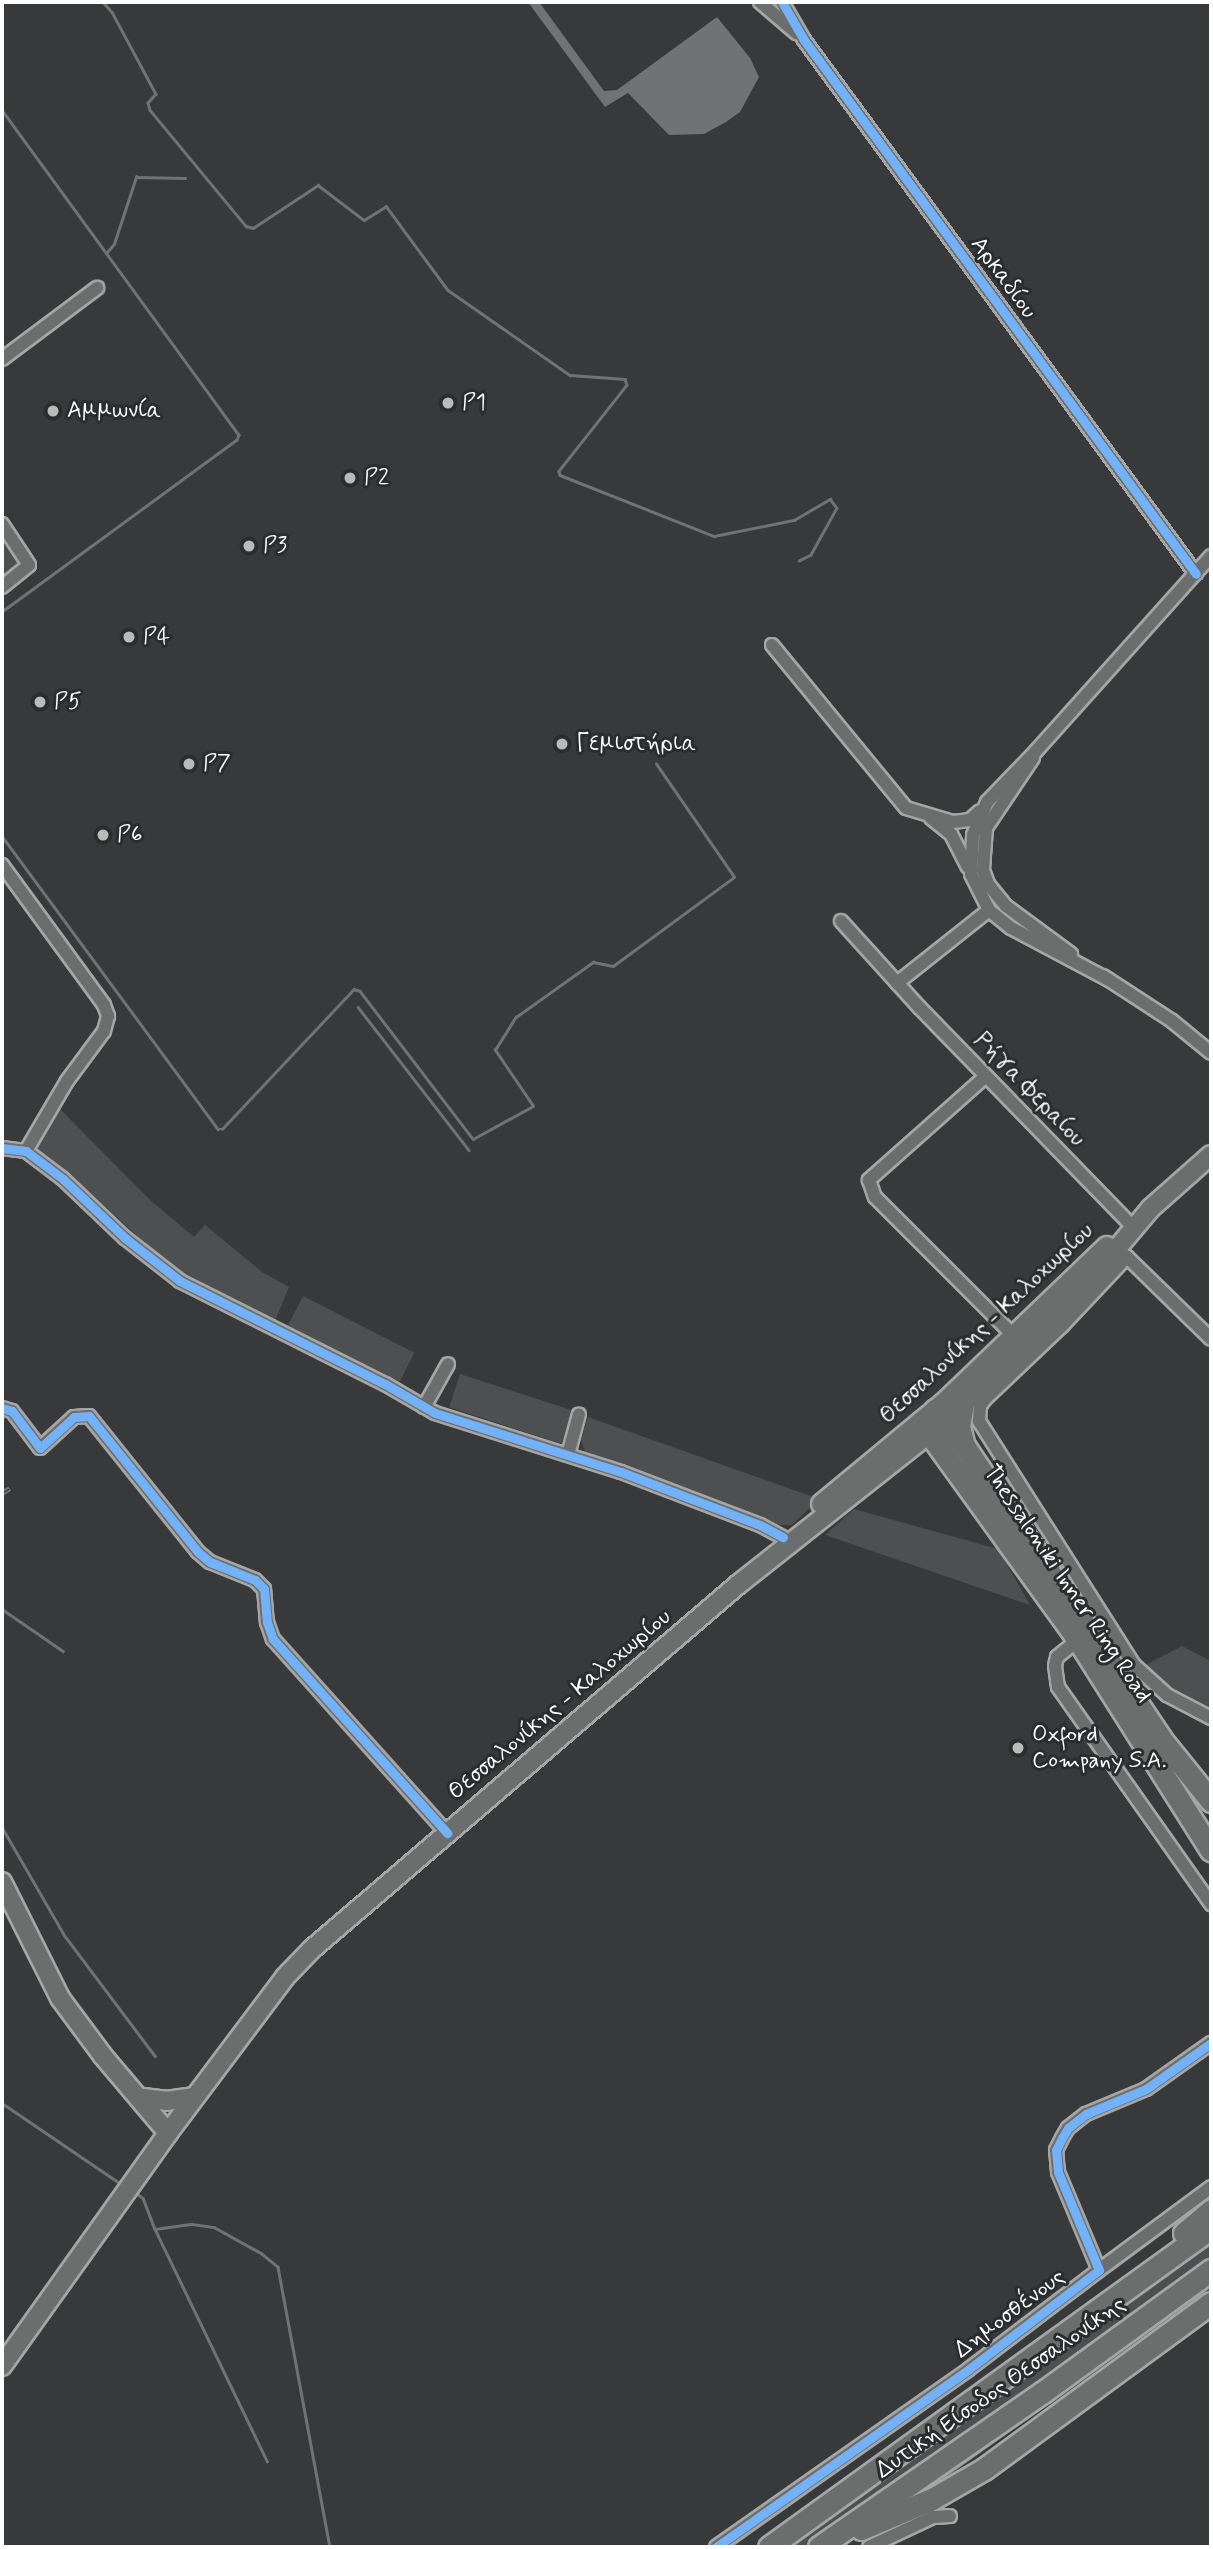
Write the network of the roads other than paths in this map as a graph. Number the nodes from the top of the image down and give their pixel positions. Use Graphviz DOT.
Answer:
graph roads {
  1 [pos="760,2"];
  2 [pos="782,2"];
  3 [pos="804,40"];
  4 [pos="97,288"];
  5 [pos="2,359"];
  6 [pos="2,524"];
  7 [pos="1211,556"];
  8 [pos="1196,574"];
  9 [pos="2,587"];
  10 [pos="772,645"];
  11 [pos="1036,751"];
  12 [pos="986,802"];
  13 [pos="952,828"];
  14 [pos="986,828"];
  15 [pos="973,835"];
  16 [pos="982,851"];
  17 [pos="2,865"];
  18 [pos="971,874"];
  19 [pos="989,910"];
  20 [pos="841,921"];
  21 [pos="1109,980"];
  22 [pos="897,983"];
  23 [pos="1211,1053"];
  24 [pos="986,1076"];
  25 [pos="2,1148"];
  26 [pos="26,1151"];
  27 [pos="1211,1155"];
  28 [pos="1138,1220"];
  29 [pos="1118,1250"];
  30 [pos="1014,1336"];
  31 [pos="1211,1339"];
  32 [pos="448,1364"];
  33 [pos="963,1403"];
  34 [pos="424,1407"];
  35 [pos="2,1408"];
  36 [pos="579,1414"];
  37 [pos="932,1421"];
  38 [pos="985,1433"];
  39 [pos="965,1447"];
  40 [pos="568,1455"];
  41 [pos="794,1532"];
  42 [pos="740,1583"];
  43 [pos="1077,1640"];
  44 [pos="1211,1718"];
  45 [pos="1172,1790"];
  46 [pos="1211,1801"];
  47 [pos="1211,1830"];
  48 [pos="447,1833"];
  49 [pos="1211,1850"];
  50 [pos="2,1882"];
  51 [pos="1211,1904"];
  52 [pos="1211,2043"];
  53 [pos="138,2095"];
  54 [pos="195,2097"];
  55 [pos="179,2119"];
  56 [pos="167,2133"];
  57 [pos="1211,2187"];
  58 [pos="1211,2210"];
  59 [pos="1211,2228"];
  60 [pos="1099,2270"];
  61 [pos="1211,2270"];
  62 [pos="1211,2303"];
  63 [pos="1211,2312"];
  64 [pos="1082,2322"];
  65 [pos="1178,2328"];
  66 [pos="2,2366"];
  67 [pos="950,2516"];
  68 [pos="716,2547"];
  69 [pos="769,2547"];
  70 [pos="820,2547"];
  71 [pos="869,2547"];
  1 -- 3 [label="street"];
  2 -- 3 [label="street, Αρκαδίου"];
  3 -- 8 [label="street, Αρκαδίου"];
  4 -- 5 [label="street"];
  6 -- 9 [label="street"];
  7 -- 8 [label="street"];
  8 -- 11 [label="street"];
  10 -- 13 [label="street"];
  11 -- 12 [label="street"];
  11 -- 14 [label="street"];
  12 -- 13 [label="street"];
  12 -- 15 [label="street"];
  13 -- 15 [label="street"];
  13 -- 18 [label="street"];
  14 -- 15 [label="street"];
  14 -- 16 [label="street"];
  15 -- 16 [label="street"];
  15 -- 18 [label="street"];
  16 -- 21 [label="street"];
  17 -- 26 [label="street"];
  18 -- 19 [label="street"];
  19 -- 21 [label="street"];
  19 -- 22 [label="street"];
  20 -- 22 [label="street, Ρήγα Φεραίου"];
  21 -- 23 [label="street"];
  22 -- 24 [label="street, Ρήγα Φεραίου"];
  24 -- 28 [label="street, Ρήγα Φεραίου"];
  24 -- 30 [label="street"];
  25 -- 26 [label="street"];
  26 -- 34 [label="street"];
  27 -- 28 [label="main road"];
  28 -- 29 [label="main road"];
  29 -- 30 [label="main road, Θεσσαλονίκης - Καλοχωρίου"];
  29 -- 31 [label="street"];
  29 -- 33 [label="main road, Θεσσαλονίκης - Καλοχωρίου"];
  29 -- 38 [label="street"];
  30 -- 37 [label="main road, Θεσσαλονίκης - Καλοχωρίου"];
  32 -- 34 [label="street"];
  33 -- 37 [label="main road, Θεσσαλονίκης - Καλοχωρίου"];
  33 -- 39 [label="highway"];
  34 -- 40 [label="street"];
  35 -- 48 [label="street"];
  36 -- 40 [label="street"];
  37 -- 39 [label="highway, Thessaloniki Inner Ring Road"];
  37 -- 41 [label="main road, Θεσσαλονίκης - Καλοχωρίου"];
  37 -- 41 [label="main road, Θεσσαλονίκης - Καλοχωρίου"];
  37 -- 43 [label="highway, Thessaloniki Inner Ring Road"];
  38 -- 39 [label="street"];
  38 -- 44 [label="street"];
  39 -- 46 [label="highway, Thessaloniki Inner Ring Road"];
  40 -- 41 [label="street"];
  41 -- 42 [label="main road, Θεσσαλονίκης - Καλοχωρίου"];
  41 -- 42 [label="main road, Θεσσαλονίκης - Καλοχωρίου"];
  42 -- 48 [label="main road, Θεσσαλονίκης - Καλοχωρίου"];
  43 -- 45 [label="highway, Thessaloniki Inner Ring Road"];
  43 -- 51 [label="street"];
  45 -- 47 [label="highway"];
  45 -- 49 [label="highway, Thessaloniki Inner Ring Road"];
  48 -- 54 [label="main road, Θεσσαλονίκης - Καλοχωρίου"];
  50 -- 53 [label="main road"];
  52 -- 60 [label="street, Δημοσθένους"];
  53 -- 54 [label="main road"];
  53 -- 55 [label="main road"];
  53 -- 56 [label="main road"];
  54 -- 55 [label="main road, Θεσσαλονίκης - Καλοχωρίου"];
  55 -- 56 [label="main road, Θεσσαλονίκης - Καλοχωρίου"];
  56 -- 66 [label="main road, Θεσσαλονίκης - Καλοχωρίου"];
  57 -- 60 [label="street"];
  58 -- 64 [label="highway"];
  59 -- 64 [label="highway, Δυτική Είσοδος Θεσσαλονίκης"];
  60 -- 68 [label="street, Δημοσθένους"];
  61 -- 70 [label="highway, Δυτική Είσοδος Θεσσαλονίκης"];
  62 -- 65 [label="highway"];
  63 -- 65 [label="highway"];
  64 -- 69 [label="highway, Δυτική Είσοδος Θεσσαλονίκης"];
  65 -- 70 [label="highway"];
  67 -- 71 [label="street"];
}
